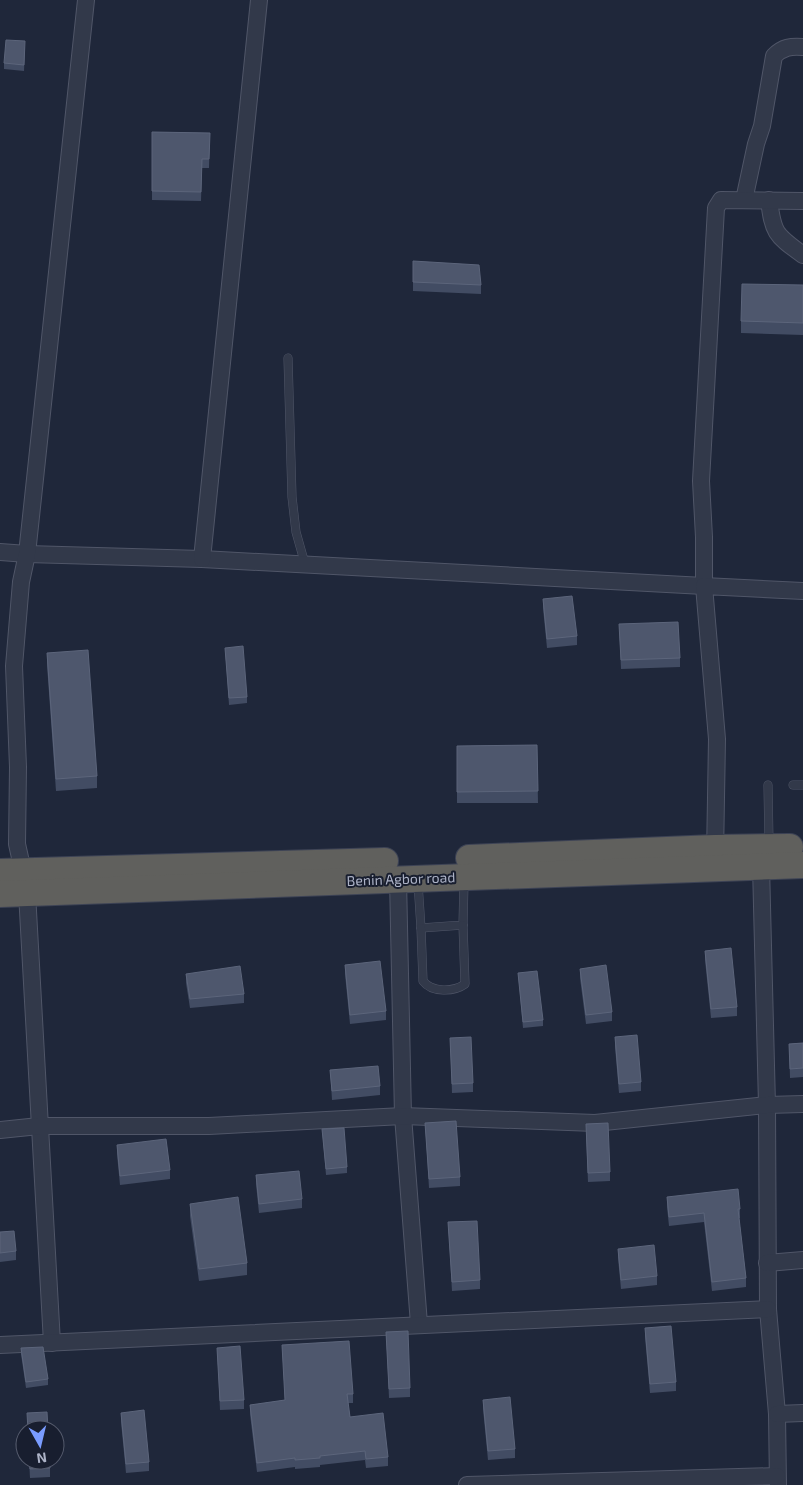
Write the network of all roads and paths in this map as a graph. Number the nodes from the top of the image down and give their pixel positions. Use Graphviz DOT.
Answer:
graph roads {
  1 [pos="86,0"];
  2 [pos="259,0"];
  3 [pos="803,47"];
  4 [pos="744,200"];
  5 [pos="769,200"];
  6 [pos="803,200"];
  7 [pos="803,255"];
  8 [pos="288,358"];
  9 [pos="0,552"];
  10 [pos="27,554"];
  11 [pos="202,558"];
  12 [pos="305,564"];
  13 [pos="704,586"];
  14 [pos="803,591"];
  15 [pos="768,785"];
  16 [pos="793,785"];
  17 [pos="803,785"];
  18 [pos="803,846"];
  19 [pos="765,857"];
  20 [pos="715,858"];
  21 [pos="803,865"];
  22 [pos="464,876"];
  23 [pos="408,878"];
  24 [pos="17,879"];
  25 [pos="0,894"];
  26 [pos="463,925"];
  27 [pos="421,928"];
  28 [pos="803,1104"];
  29 [pos="767,1105"];
  30 [pos="403,1116"];
  31 [pos="39,1126"];
  32 [pos="0,1130"];
  33 [pos="803,1260"];
  34 [pos="767,1263"];
  35 [pos="768,1308"];
  36 [pos="419,1324"];
  37 [pos="52,1343"];
  38 [pos="0,1345"];
  39 [pos="777,1414"];
  40 [pos="803,1414"];
  41 [pos="777,1480"];
  42 [pos="467,1485"];
  1 -- 10 [label="street"];
  2 -- 11 [label="street"];
  3 -- 4 [label="street"];
  4 -- 5 [label="street"];
  4 -- 13 [label="street"];
  5 -- 6 [label="street"];
  5 -- 7 [label="street"];
  8 -- 12 [label="lane"];
  9 -- 10 [label="street"];
  10 -- 11 [label="street"];
  10 -- 24 [label="street"];
  11 -- 12 [label="street"];
  12 -- 13 [label="street"];
  13 -- 14 [label="street"];
  13 -- 20 [label="street"];
  15 -- 19 [label="lane"];
  16 -- 17 [label="lane"];
  18 -- 19 [label="highway, Benin Agbor road"];
  19 -- 20 [label="highway, Benin Agbor road"];
  19 -- 21 [label="highway, Benin Agbor road"];
  19 -- 29 [label="street"];
  20 -- 22 [label="highway, Benin Agbor road"];
  20 -- 24 [label="highway, Benin Agbor road"];
  22 -- 23 [label="highway, Benin Agbor road"];
  22 -- 26 [label="lane"];
  23 -- 24 [label="highway, Benin Agbor road"];
  23 -- 27 [label="lane"];
  23 -- 30 [label="street"];
  24 -- 25 [label="highway, Benin Agbor road"];
  24 -- 31 [label="street"];
  26 -- 27 [label="lane"];
  26 -- 27 [label="lane"];
  28 -- 29 [label="street"];
  29 -- 30 [label="street"];
  29 -- 34 [label="street"];
  30 -- 31 [label="street"];
  30 -- 36 [label="street"];
  31 -- 32 [label="street"];
  31 -- 37 [label="street"];
  33 -- 34 [label="street"];
  34 -- 35 [label="street"];
  35 -- 36 [label="street"];
  35 -- 39 [label="street"];
  36 -- 37 [label="street"];
  37 -- 38 [label="street"];
  39 -- 40 [label="street"];
  39 -- 41 [label="street"];
  41 -- 42 [label="street"];
}
